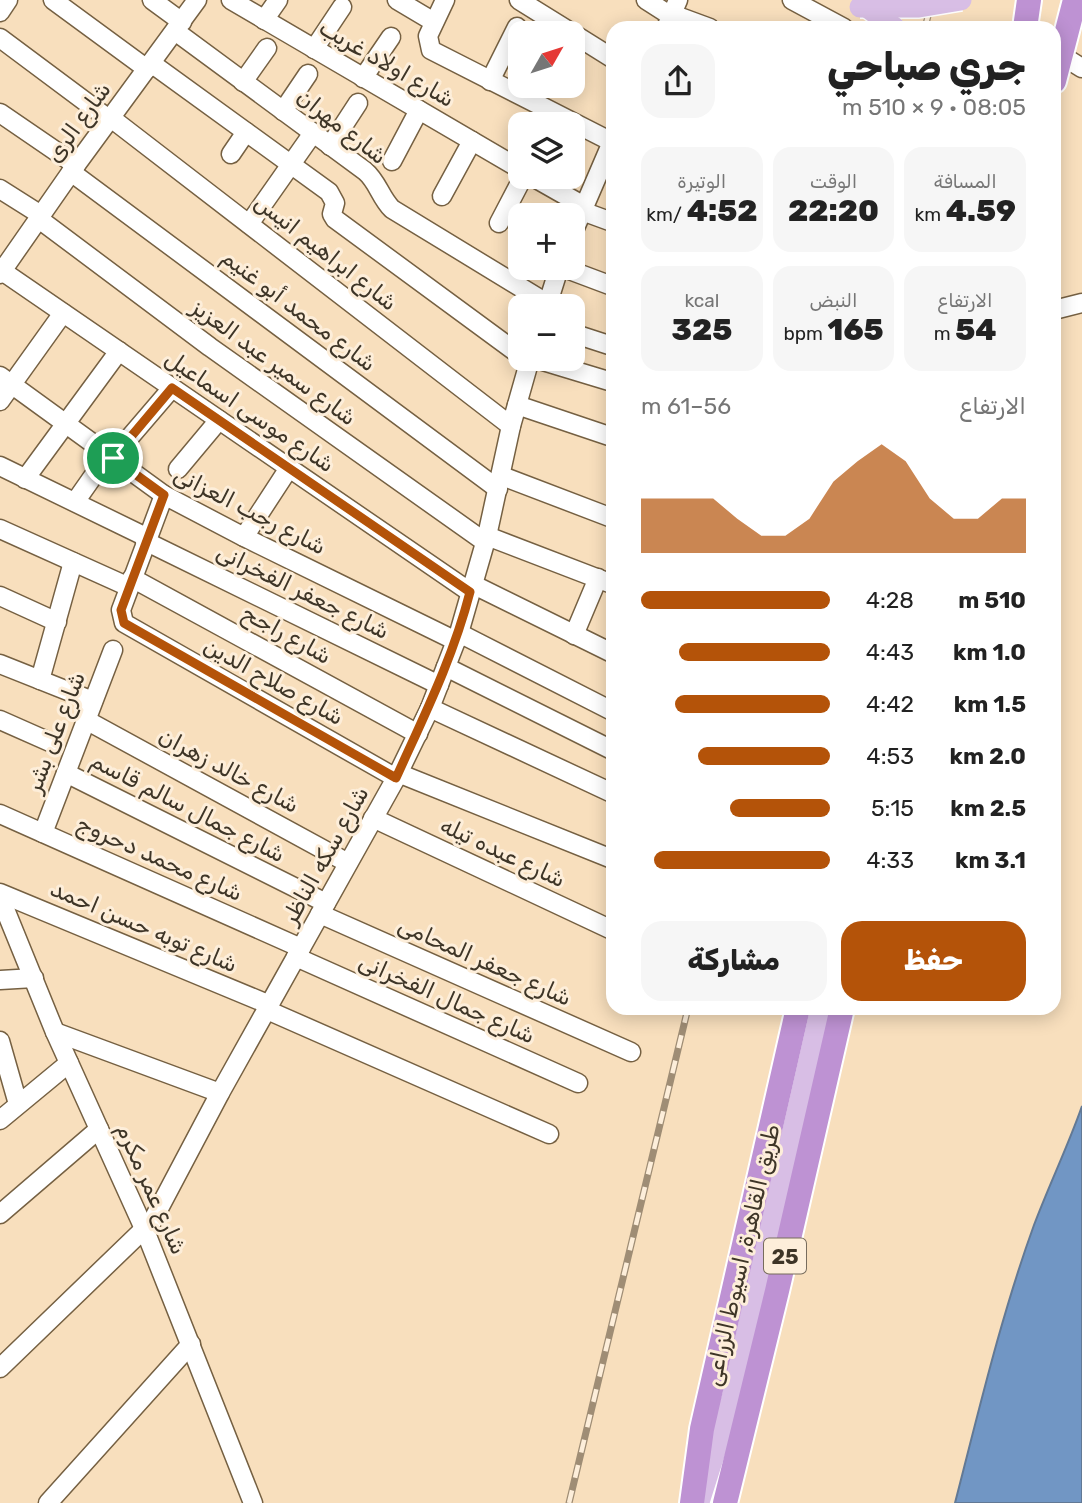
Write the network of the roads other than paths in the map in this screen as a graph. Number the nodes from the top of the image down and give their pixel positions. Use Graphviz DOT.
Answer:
graph roads {
  1 [pos="8,0"];
  2 [pos="53,0"];
  3 [pos="152,0"];
  4 [pos="197,0"];
  5 [pos="230,0"];
  6 [pos="278,0"];
  7 [pos="397,0"];
  8 [pos="445,0"];
  9 [pos="519,0"];
  10 [pos="646,0"];
  11 [pos="792,0"];
  12 [pos="892,0"];
  13 [pos="961,0"];
  14 [pos="1030,0"];
  15 [pos="1075,0"];
  16 [pos="855,2"];
  17 [pos="342,7"];
  18 [pos="0,12"];
  19 [pos="672,14"];
  20 [pos="264,20"];
  21 [pos="553,21"];
  22 [pos="691,21"];
  23 [pos="831,21"];
  24 [pos="877,21"];
  25 [pos="884,21"];
  26 [pos="887,21"];
  27 [pos="1026,21"];
  28 [pos="433,26"];
  29 [pos="178,27"];
  30 [pos="391,37"];
  31 [pos="0,38"];
  32 [pos="585,41"];
  33 [pos="508,45"];
  34 [pos="1061,46"];
  35 [pos="267,48"];
  36 [pos="314,49"];
  37 [pos="1061,50"];
  38 [pos="606,54"];
  39 [pos="149,66"];
  40 [pos="1082,68"];
  41 [pos="308,74"];
  42 [pos="363,78"];
  43 [pos="490,80"];
  44 [pos="243,82"];
  45 [pos="358,103"];
  46 [pos="283,110"];
  47 [pos="419,110"];
  48 [pos="0,113"];
  49 [pos="110,119"];
  50 [pos="246,132"];
  51 [pos="313,133"];
  52 [pos="472,141"];
  53 [pos="606,144"];
  54 [pos="330,146"];
  55 [pos="231,154"];
  56 [pos="606,158"];
  57 [pos="392,161"];
  58 [pos="508,162"];
  59 [pos="291,164"];
  60 [pos="74,168"];
  61 [pos="0,189"];
  62 [pos="517,189"];
  63 [pos="552,189"];
  64 [pos="442,197"];
  65 [pos="574,203"];
  66 [pos="585,205"];
  67 [pos="585,210"];
  68 [pos="40,217"];
  69 [pos="606,219"];
  70 [pos="499,223"];
  71 [pos="249,224"];
  72 [pos="2,267"];
  73 [pos="585,276"];
  74 [pos="606,284"];
  75 [pos="529,294"];
  76 [pos="1082,303"];
  77 [pos="1061,308"];
  78 [pos="63,313"];
  79 [pos="585,337"];
  80 [pos="508,344"];
  81 [pos="606,344"];
  82 [pos="118,351"];
  83 [pos="525,371"];
  84 [pos="572,371"];
  85 [pos="6,380"];
  86 [pos="606,380"];
  87 [pos="172,388"];
  88 [pos="0,401"];
  89 [pos="517,405"];
  90 [pos="219,420"];
  91 [pos="65,424"];
  92 [pos="511,426"];
  93 [pos="606,435"];
  94 [pos="110,457"];
  95 [pos="0,467"];
  96 [pos="289,468"];
  97 [pos="178,469"];
  98 [pos="25,478"];
  99 [pos="500,482"];
  100 [pos="164,495"];
  101 [pos="75,502"];
  102 [pos="606,516"];
  103 [pos="0,529"];
  104 [pos="244,537"];
  105 [pos="146,539"];
  106 [pos="486,539"];
  107 [pos="73,562"];
  108 [pos="605,581"];
  109 [pos="131,582"];
  110 [pos="471,588"];
  111 [pos="0,596"];
  112 [pos="57,622"];
  113 [pos="574,635"];
  114 [pos="458,637"];
  115 [pos="113,650"];
  116 [pos="606,650"];
  117 [pos="0,664"];
  118 [pos="446,667"];
  119 [pos="40,680"];
  120 [pos="439,685"];
  121 [pos="93,701"];
  122 [pos="430,708"];
  123 [pos="606,708"];
  124 [pos="0,720"];
  125 [pos="86,720"];
  126 [pos="418,734"];
  127 [pos="52,743"];
  128 [pos="606,747"];
  129 [pos="66,773"];
  130 [pos="397,775"];
  131 [pos="606,790"];
  132 [pos="0,814"];
  133 [pos="373,818"];
  134 [pos="43,833"];
  135 [pos="606,857"];
  136 [pos="348,863"];
  137 [pos="0,895"];
  138 [pos="323,909"];
  139 [pos="606,927"];
  140 [pos="299,952"];
  141 [pos="34,978"];
  142 [pos="0,980"];
  143 [pos="269,1007"];
  144 [pos="795,1015"];
  145 [pos="819,1015"];
  146 [pos="840,1015"];
  147 [pos="55,1032"];
  148 [pos="0,1041"];
  149 [pos="631,1052"];
  150 [pos="69,1063"];
  151 [pos="578,1083"];
  152 [pos="220,1093"];
  153 [pos="18,1104"];
  154 [pos="0,1120"];
  155 [pos="99,1129"];
  156 [pos="549,1134"];
  157 [pos="0,1214"];
  158 [pos="145,1231"];
  159 [pos="191,1344"];
  160 [pos="0,1368"];
  161 [pos="48,1503"];
  162 [pos="253,1503"];
  163 [pos="692,1503"];
  164 [pos="698,1503"];
  165 [pos="725,1503"];
  1 -- 18 [label="street"];
  2 -- 39 [label="street"];
  3 -- 29 [label="street, شارع مهران"];
  4 -- 29 [label="street, شارع الرى"];
  5 -- 20 [label="street, شارع اولاد غريب"];
  6 -- 20 [label="street"];
  7 -- 28 [label="street"];
  8 -- 28 [label="street"];
  9 -- 21 [label="street"];
  10 -- 19 [label="street"];
  11 -- 23 [label="street"];
  12 -- 26 [label="street"];
  13 -- 16 [label="main road, bridge"];
  14 -- 27 [label="highway"];
  15 -- 34 [label="highway"];
  16 -- 24 [label="main road"];
  16 -- 25 [label="main road, bridge"];
  17 -- 36 [label="street"];
  19 -- 22 [label="street"];
  20 -- 36 [label="street, شارع اولاد غريب"];
  28 -- 43 [label="street"];
  29 -- 39 [label="street, شارع الرى"];
  29 -- 44 [label="street, شارع مهران"];
  30 -- 42 [label="street"];
  31 -- 49 [label="street, شارع ابراهيم انيس"];
  32 -- 38 [label="street"];
  33 -- 43 [label="street"];
  35 -- 44 [label="street"];
  36 -- 42 [label="street, شارع اولاد غريب"];
  37 -- 40 [label="street"];
  39 -- 49 [label="street, شارع الرى"];
  39 -- 50 [label="street"];
  41 -- 46 [label="street"];
  42 -- 47 [label="street, شارع اولاد غريب"];
  43 -- 53 [label="street"];
  44 -- 46 [label="street, شارع مهران"];
  45 -- 54 [label="street"];
  46 -- 51 [label="street, شارع مهران"];
  47 -- 52 [label="street, شارع اولاد غريب"];
  47 -- 57 [label="street"];
  48 -- 60 [label="street, شارع محمد أبو غنيم"];
  49 -- 60 [label="street, شارع الرى"];
  49 -- 71 [label="street, شارع ابراهيم انيس"];
  50 -- 55 [label="street"];
  50 -- 59 [label="street"];
  51 -- 54 [label="street, شارع مهران"];
  51 -- 59 [label="street"];
  52 -- 58 [label="street, شارع اولاد غريب"];
  52 -- 64 [label="street"];
  54 -- 75 [label="street, شارع مهران"];
  56 -- 66 [label="street"];
  59 -- 71 [label="street"];
  59 -- 80 [label="street"];
  60 -- 68 [label="street, شارع الرى"];
  60 -- 99 [label="street, شارع محمد أبو غنيم"];
  61 -- 68 [label="street, شارع سمير عبد العزيز"];
  62 -- 70 [label="street"];
  63 -- 65 [label="street"];
  67 -- 69 [label="street"];
  68 -- 72 [label="street, شارع الرى"];
  68 -- 106 [label="street, شارع سمير عبد العزيز"];
  71 -- 92 [label="street, شارع ابراهيم انيس"];
  72 -- 78 [label="street, شارع موسى اسماعيل"];
  73 -- 74 [label="street"];
  76 -- 77 [label="street"];
  78 -- 82 [label="street, شارع موسى اسماعيل"];
  78 -- 85 [label="street"];
  79 -- 81 [label="street"];
  82 -- 87 [label="street, شارع موسى اسماعيل"];
  82 -- 91 [label="street"];
  83 -- 89 [label="street, شارع سكه الناظر"];
  84 -- 86 [label="street"];
  85 -- 88 [label="street"];
  85 -- 91 [label="street, شارع رجب العزانى"];
  87 -- 90 [label="street, شارع موسى اسماعيل"];
  87 -- 94 [label="street"];
  89 -- 92 [label="street, شارع سكه الناظر"];
  89 -- 93 [label="street"];
  90 -- 96 [label="street, شارع موسى اسماعيل"];
  90 -- 97 [label="street"];
  91 -- 94 [label="street, شارع رجب العزانى"];
  91 -- 98 [label="street"];
  92 -- 99 [label="street, شارع سكه الناظر"];
  94 -- 100 [label="street, شارع رجب العزانى"];
  94 -- 101 [label="street"];
  95 -- 98 [label="street, شارع جعفر الفخرانى"];
  96 -- 104 [label="street"];
  96 -- 110 [label="street, شارع موسى اسماعيل"];
  98 -- 101 [label="street, شارع جعفر الفخرانى"];
  99 -- 102 [label="street, شارع محمد أبو غنيم"];
  99 -- 106 [label="street, شارع سكه الناظر"];
  100 -- 104 [label="street, شارع رجب العزانى"];
  100 -- 105 [label="street"];
  101 -- 105 [label="street, شارع جعفر الفخرانى"];
  103 -- 107 [label="street, شارع راجح"];
  104 -- 114 [label="street, شارع رجب العزانى"];
  105 -- 109 [label="street"];
  105 -- 120 [label="street, شارع جعفر الفخرانى"];
  106 -- 108 [label="street, شارع سمير عبد العزيز"];
  106 -- 110 [label="street, شارع سكه الناظر"];
  107 -- 109 [label="street, شارع راجح"];
  107 -- 112 [label="street"];
  108 -- 113 [label="street"];
  109 -- 126 [label="street, شارع راجح"];
  109 -- 130 [label="street, شارع صلاح الدين"];
  110 -- 113 [label="street, شارع موسى اسماعيل"];
  110 -- 114 [label="street, شارع سكه الناظر"];
  111 -- 112 [label="street"];
  112 -- 119 [label="street"];
  113 -- 116 [label="street, شارع موسى اسماعيل"];
  114 -- 118 [label="street, شارع سكه الناظر"];
  114 -- 123 [label="street, شارع رجب العزانى"];
  115 -- 121 [label="street, شارع على بشر"];
  117 -- 119 [label="street"];
  118 -- 120 [label="street, شارع سكه الناظر"];
  118 -- 128 [label="street"];
  119 -- 121 [label="street"];
  120 -- 122 [label="street, شارع سكه الناظر"];
  121 -- 125 [label="street, شارع على بشر"];
  122 -- 126 [label="street, شارع سكه الناظر"];
  122 -- 131 [label="street"];
  124 -- 127 [label="street"];
  125 -- 129 [label="street, شارع على بشر"];
  125 -- 136 [label="street, شارع خالد زهران"];
  126 -- 130 [label="street, شارع سكه الناظر"];
  129 -- 134 [label="street, شارع على بشر"];
  129 -- 138 [label="street, شارع جمال سالم قاسم"];
  130 -- 133 [label="street, شارع سكه الناظر"];
  130 -- 135 [label="street, شارع صلاح الدين"];
  132 -- 134 [label="street, شارع محمد دحروج"];
  133 -- 136 [label="street, شارع سكه الناظر"];
  133 -- 139 [label="street, شارع عبده تيله"];
  134 -- 140 [label="street, شارع محمد دحروج"];
  136 -- 138 [label="street, شارع سكه الناظر"];
  137 -- 141 [label="street, شارع عمر مكرم"];
  137 -- 143 [label="street, شارع توبه حسن احمد"];
  138 -- 140 [label="street, شارع سكه الناظر"];
  138 -- 149 [label="street, شارع جعفر المحامى"];
  140 -- 143 [label="street, شارع سكه الناظر"];
  140 -- 151 [label="street, شارع جمال الفخرانى"];
  141 -- 142 [label="street"];
  141 -- 147 [label="street, شارع عمر مكرم"];
  143 -- 152 [label="street, شارع سكه الناظر"];
  143 -- 156 [label="street, شارع توبه حسن احمد"];
  144 -- 163 [label="highway, طريق القاهرة, اسيوط الزراعى / 25"];
  145 -- 164 [label="main road"];
  146 -- 165 [label="highway, طريق القاهرة, اسيوط الزراعى / 25"];
  147 -- 150 [label="street, شارع عمر مكرم"];
  147 -- 152 [label="street"];
  148 -- 153 [label="street"];
  150 -- 153 [label="street"];
  150 -- 155 [label="street, شارع عمر مكرم"];
  152 -- 158 [label="street, شارع سكه الناظر"];
  153 -- 154 [label="street"];
  155 -- 157 [label="street"];
  155 -- 158 [label="street, شارع عمر مكرم"];
  158 -- 159 [label="street, شارع عمر مكرم"];
  158 -- 160 [label="street, شارع سكه الناظر"];
  159 -- 161 [label="street"];
  159 -- 162 [label="street, شارع عمر مكرم"];
}
